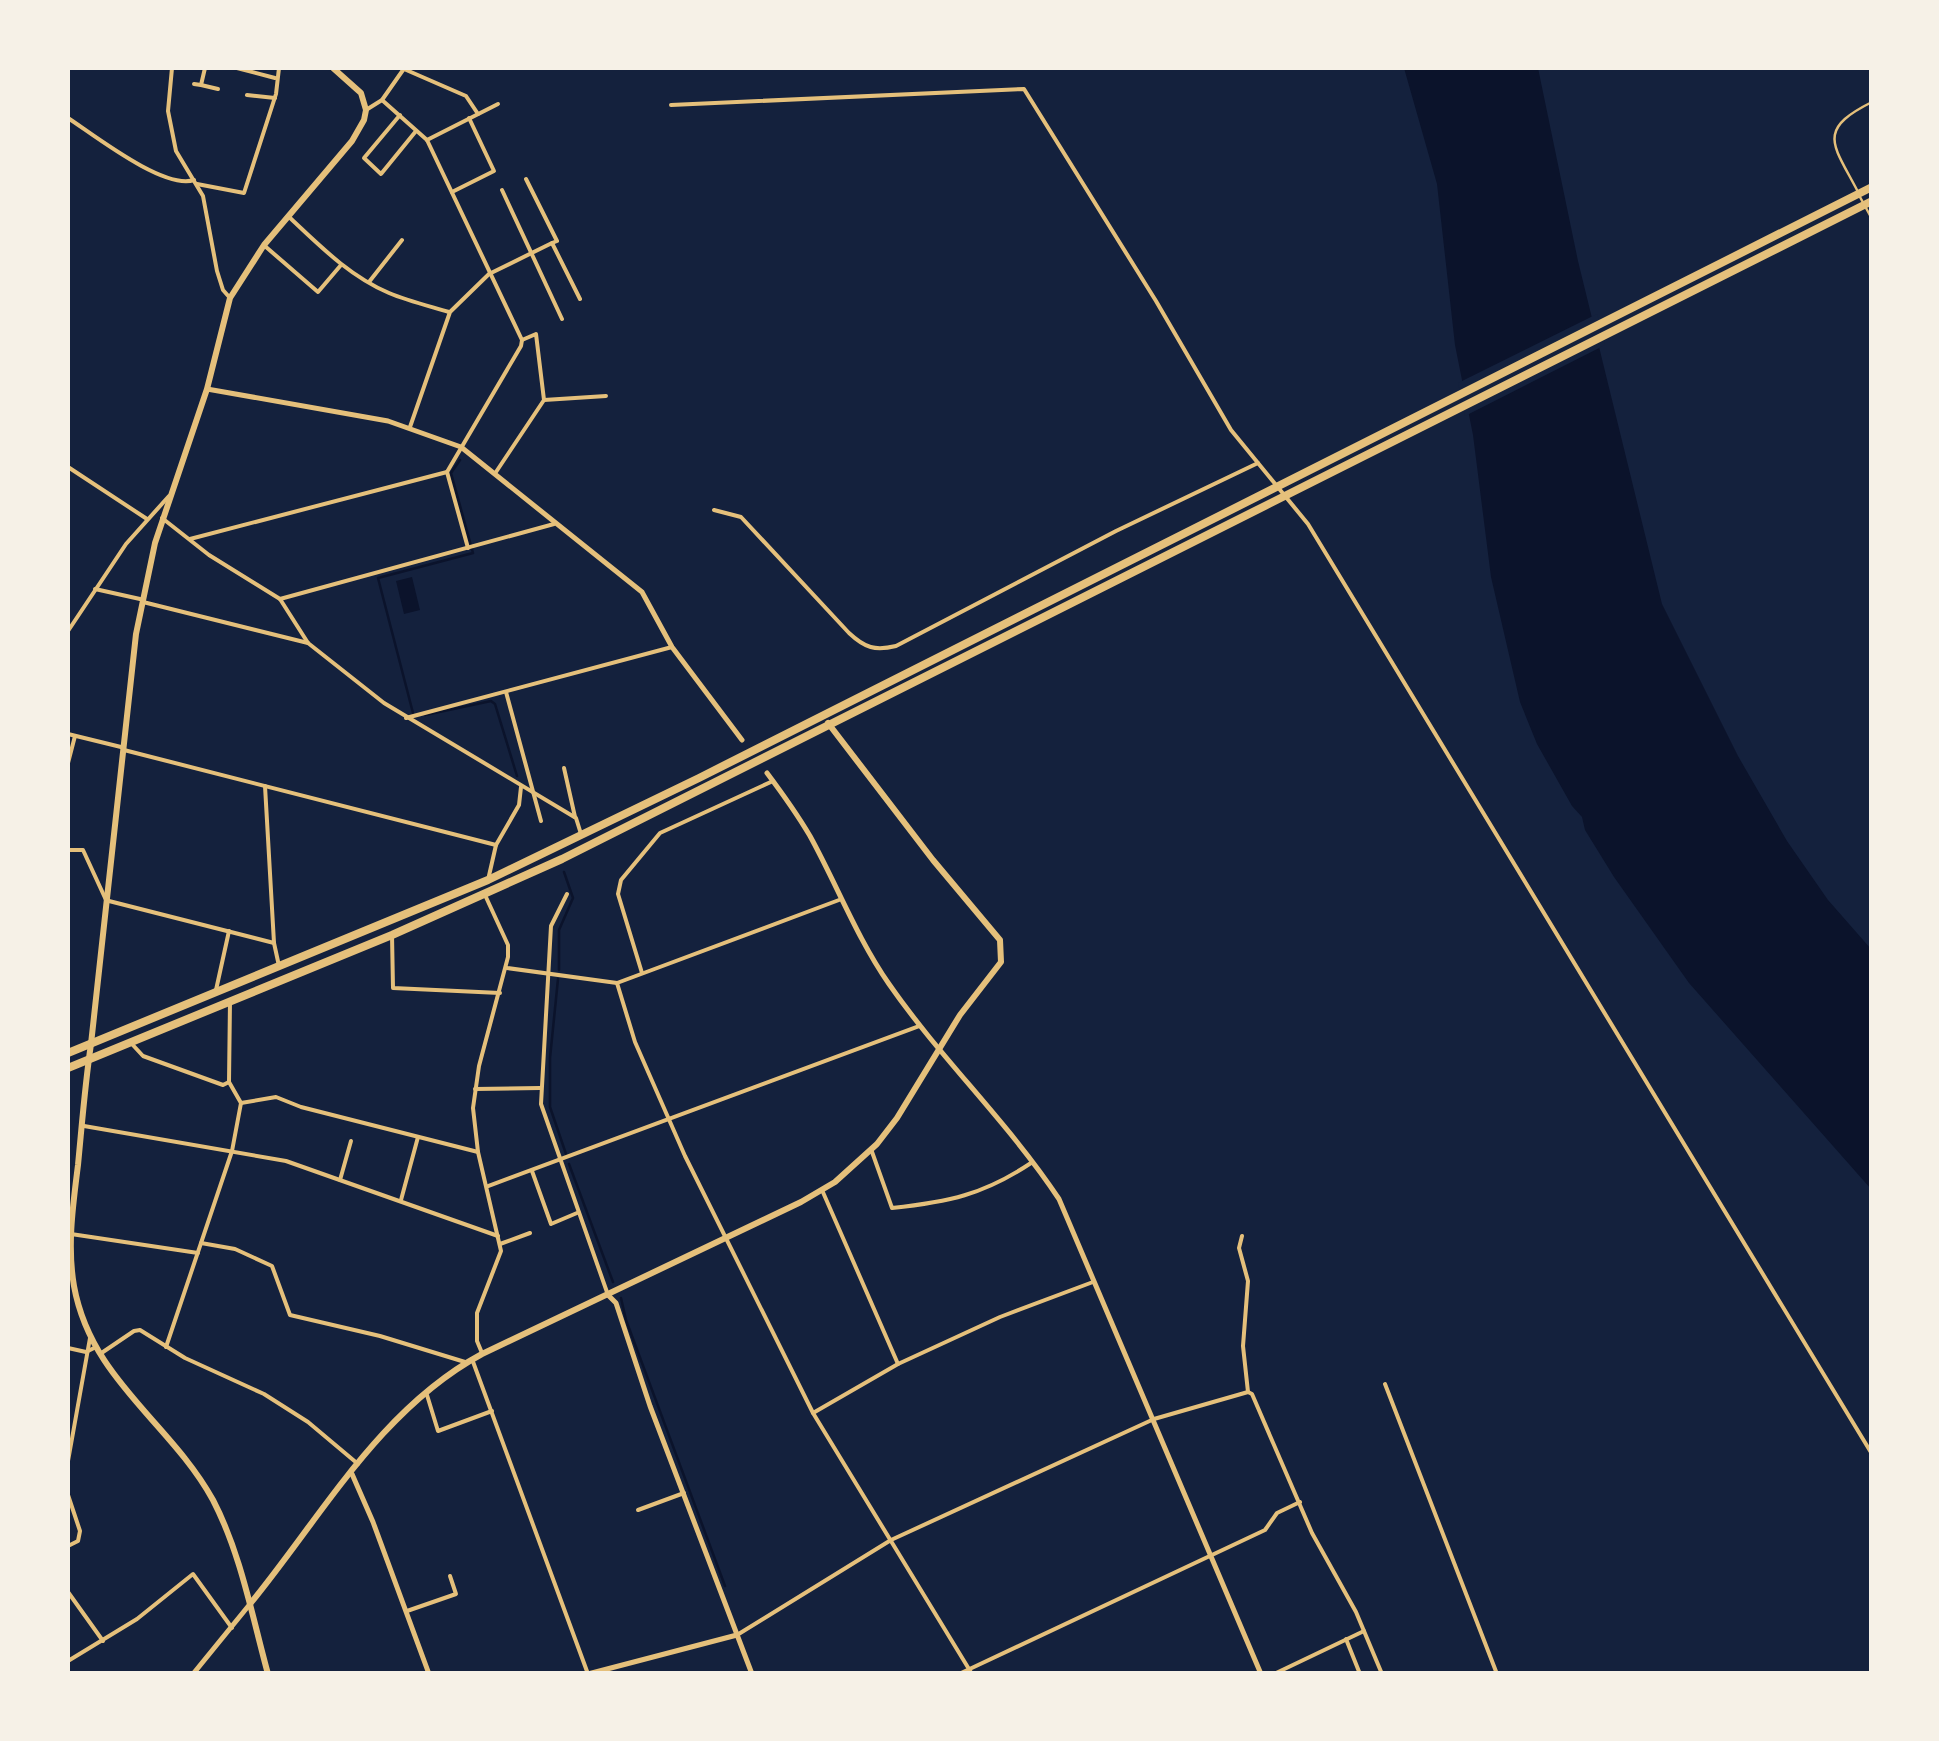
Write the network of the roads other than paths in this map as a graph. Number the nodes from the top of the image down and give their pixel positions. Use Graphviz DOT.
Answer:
graph roads {
  1 [pos="172,68"];
  2 [pos="205,68"];
  3 [pos="236,68"];
  4 [pos="279,68"];
  5 [pos="333,68"];
  6 [pos="405,68"];
  7 [pos="277,78"];
  8 [pos="194,84"];
  9 [pos="201,85"];
  10 [pos="218,89"];
  11 [pos="247,95"];
  12 [pos="275,98"];
  13 [pos="382,100"];
  14 [pos="1872,102"];
  15 [pos="498,104"];
  16 [pos="670,105"];
  17 [pos="366,110"];
  18 [pos="478,114"];
  19 [pos="400,116"];
  20 [pos="68,118"];
  21 [pos="469,118"];
  22 [pos="416,130"];
  23 [pos="427,140"];
  24 [pos="526,179"];
  25 [pos="196,182"];
  26 [pos="1872,186"];
  27 [pos="502,190"];
  28 [pos="452,192"];
  29 [pos="1872,202"];
  30 [pos="288,216"];
  31 [pos="1872,219"];
  32 [pos="402,240"];
  33 [pos="552,243"];
  34 [pos="264,245"];
  35 [pos="532,254"];
  36 [pos="341,265"];
  37 [pos="489,274"];
  38 [pos="369,282"];
  39 [pos="230,298"];
  40 [pos="580,299"];
  41 [pos="450,312"];
  42 [pos="562,319"];
  43 [pos="522,340"];
  44 [pos="207,389"];
  45 [pos="606,396"];
  46 [pos="544,400"];
  47 [pos="410,427"];
  48 [pos="461,447"];
  49 [pos="1258,463"];
  50 [pos="68,466"];
  51 [pos="447,472"];
  52 [pos="496,472"];
  53 [pos="169,496"];
  54 [pos="714,510"];
  55 [pos="162,518"];
  56 [pos="148,519"];
  57 [pos="558,523"];
  58 [pos="190,540"];
  59 [pos="468,548"];
  60 [pos="95,589"];
  61 [pos="280,599"];
  62 [pos="140,600"];
  63 [pos="68,631"];
  64 [pos="308,642"];
  65 [pos="672,647"];
  66 [pos="506,692"];
  67 [pos="823,714"];
  68 [pos="404,718"];
  69 [pos="830,726"];
  70 [pos="68,734"];
  71 [pos="75,736"];
  72 [pos="742,740"];
  73 [pos="124,749"];
  74 [pos="68,763"];
  75 [pos="564,768"];
  76 [pos="767,773"];
  77 [pos="773,781"];
  78 [pos="264,786"];
  79 [pos="521,786"];
  80 [pos="532,793"];
  81 [pos="576,818"];
  82 [pos="541,821"];
  83 [pos="581,834"];
  84 [pos="496,844"];
  85 [pos="68,850"];
  86 [pos="488,880"];
  87 [pos="567,894"];
  88 [pos="486,895"];
  89 [pos="840,900"];
  90 [pos="107,901"];
  91 [pos="229,932"];
  92 [pos="392,935"];
  93 [pos="274,943"];
  94 [pos="279,967"];
  95 [pos="506,968"];
  96 [pos="549,973"];
  97 [pos="642,973"];
  98 [pos="617,983"];
  99 [pos="215,993"];
  100 [pos="500,993"];
  101 [pos="230,1000"];
  102 [pos="920,1026"];
  103 [pos="130,1042"];
  104 [pos="91,1044"];
  105 [pos="938,1050"];
  106 [pos="68,1053"];
  107 [pos="89,1059"];
  108 [pos="68,1068"];
  109 [pos="230,1082"];
  110 [pos="540,1088"];
  111 [pos="475,1089"];
  112 [pos="241,1103"];
  113 [pos="670,1120"];
  114 [pos="82,1126"];
  115 [pos="418,1137"];
  116 [pos="351,1141"];
  117 [pos="872,1150"];
  118 [pos="232,1151"];
  119 [pos="478,1152"];
  120 [pos="1034,1160"];
  121 [pos="559,1161"];
  122 [pos="532,1170"];
  123 [pos="340,1180"];
  124 [pos="72,1183"];
  125 [pos="488,1186"];
  126 [pos="822,1190"];
  127 [pos="401,1201"];
  128 [pos="577,1213"];
  129 [pos="530,1233"];
  130 [pos="71,1234"];
  131 [pos="498,1236"];
  132 [pos="1242,1236"];
  133 [pos="728,1238"];
  134 [pos="201,1243"];
  135 [pos="500,1244"];
  136 [pos="198,1252"];
  137 [pos="1096,1280"];
  138 [pos="608,1295"];
  139 [pos="90,1337"];
  140 [pos="166,1347"];
  141 [pos="68,1348"];
  142 [pos="97,1351"];
  143 [pos="86,1352"];
  144 [pos="482,1354"];
  145 [pos="469,1360"];
  146 [pos="898,1364"];
  147 [pos="1385,1384"];
  148 [pos="425,1390"];
  149 [pos="1248,1392"];
  150 [pos="492,1411"];
  151 [pos="813,1413"];
  152 [pos="1154,1419"];
  153 [pos="1872,1454"];
  154 [pos="68,1461"];
  155 [pos="358,1464"];
  156 [pos="352,1474"];
  157 [pos="684,1493"];
  158 [pos="68,1495"];
  159 [pos="1300,1502"];
  160 [pos="638,1510"];
  161 [pos="890,1540"];
  162 [pos="68,1546"];
  163 [pos="1212,1556"];
  164 [pos="450,1576"];
  165 [pos="68,1592"];
  166 [pos="250,1604"];
  167 [pos="406,1612"];
  168 [pos="232,1628"];
  169 [pos="1364,1631"];
  170 [pos="737,1634"];
  171 [pos="103,1640"];
  172 [pos="1346,1640"];
  173 [pos="68,1661"];
  174 [pos="1291,1666"];
  175 [pos="971,1670"];
  176 [pos="193,1674"];
  177 [pos="268,1674"];
  178 [pos="429,1674"];
  179 [pos="588,1674"];
  180 [pos="752,1674"];
  181 [pos="958,1674"];
  182 [pos="1261,1674"];
  183 [pos="1274,1674"];
  184 [pos="1294,1674"];
  185 [pos="1360,1674"];
  186 [pos="1382,1674"];
  187 [pos="1497,1674"];
  1 -- 25 [label="street"];
  2 -- 9 [label="street"];
  3 -- 7 [label="street"];
  4 -- 7 [label="street"];
  5 -- 17 [label="main road"];
  6 -- 13 [label="street"];
  6 -- 18 [label="street"];
  7 -- 12 [label="street"];
  8 -- 9 [label="street"];
  9 -- 10 [label="street"];
  11 -- 12 [label="street"];
  12 -- 25 [label="street"];
  13 -- 17 [label="street"];
  13 -- 19 [label="street"];
  14 -- 31 [label="lane"];
  15 -- 18 [label="street"];
  16 -- 49 [label="street"];
  17 -- 30 [label="main road"];
  18 -- 21 [label="street"];
  19 -- 22 [label="street"];
  19 -- 22 [label="street"];
  20 -- 25 [label="street"];
  21 -- 23 [label="street"];
  21 -- 28 [label="street"];
  22 -- 23 [label="street"];
  23 -- 28 [label="street"];
  24 -- 33 [label="street"];
  25 -- 39 [label="street"];
  26 -- 67 [label="highway"];
  27 -- 35 [label="street"];
  28 -- 37 [label="street"];
  29 -- 69 [label="highway"];
  30 -- 34 [label="main road"];
  30 -- 36 [label="street"];
  32 -- 38 [label="street"];
  33 -- 35 [label="street"];
  33 -- 40 [label="street"];
  34 -- 36 [label="street"];
  34 -- 39 [label="main road"];
  35 -- 37 [label="street"];
  35 -- 42 [label="street"];
  36 -- 38 [label="street"];
  37 -- 41 [label="street"];
  37 -- 43 [label="street"];
  38 -- 41 [label="street"];
  39 -- 44 [label="main road"];
  41 -- 47 [label="street"];
  43 -- 46 [label="street"];
  43 -- 48 [label="street"];
  44 -- 47 [label="street"];
  44 -- 53 [label="main road"];
  45 -- 46 [label="street"];
  46 -- 52 [label="street"];
  47 -- 48 [label="street"];
  48 -- 51 [label="street"];
  48 -- 52 [label="street"];
  49 -- 54 [label="street"];
  49 -- 153 [label="street"];
  50 -- 56 [label="street"];
  51 -- 58 [label="street"];
  51 -- 59 [label="street"];
  52 -- 57 [label="street"];
  53 -- 55 [label="main road"];
  53 -- 56 [label="street"];
  55 -- 58 [label="street"];
  55 -- 62 [label="main road"];
  56 -- 60 [label="street"];
  57 -- 59 [label="street"];
  57 -- 65 [label="street"];
  58 -- 61 [label="street"];
  59 -- 61 [label="street"];
  60 -- 62 [label="street"];
  60 -- 63 [label="street"];
  61 -- 64 [label="street"];
  62 -- 64 [label="street"];
  62 -- 73 [label="main road"];
  64 -- 68 [label="street"];
  65 -- 66 [label="street"];
  65 -- 72 [label="street"];
  66 -- 68 [label="street"];
  66 -- 80 [label="street"];
  67 -- 69 [label="main road"];
  67 -- 83 [label="highway"];
  68 -- 79 [label="street"];
  69 -- 88 [label="highway"];
  69 -- 105 [label="main road"];
  70 -- 71 [label="street"];
  71 -- 73 [label="street"];
  71 -- 74 [label="street"];
  73 -- 78 [label="street"];
  73 -- 90 [label="main road"];
  75 -- 81 [label="street"];
  76 -- 77 [label="street"];
  77 -- 89 [label="street"];
  77 -- 97 [label="street"];
  78 -- 84 [label="street"];
  78 -- 93 [label="street"];
  79 -- 80 [label="street"];
  79 -- 84 [label="street"];
  80 -- 81 [label="street"];
  80 -- 82 [label="street"];
  81 -- 83 [label="street"];
  83 -- 86 [label="highway"];
  84 -- 86 [label="street"];
  85 -- 90 [label="street"];
  86 -- 94 [label="highway"];
  87 -- 96 [label="street"];
  88 -- 92 [label="highway"];
  88 -- 95 [label="street"];
  89 -- 97 [label="street"];
  89 -- 102 [label="street"];
  90 -- 91 [label="street"];
  90 -- 104 [label="main road"];
  91 -- 93 [label="street"];
  91 -- 99 [label="street"];
  92 -- 100 [label="street"];
  92 -- 101 [label="highway"];
  93 -- 94 [label="street"];
  94 -- 99 [label="highway"];
  95 -- 96 [label="street"];
  95 -- 100 [label="street"];
  96 -- 98 [label="street"];
  96 -- 110 [label="street"];
  97 -- 98 [label="street"];
  98 -- 113 [label="street"];
  99 -- 104 [label="highway"];
  100 -- 111 [label="street"];
  101 -- 103 [label="highway"];
  101 -- 109 [label="street"];
  102 -- 105 [label="street"];
  102 -- 113 [label="street"];
  103 -- 107 [label="highway"];
  103 -- 109 [label="street"];
  104 -- 106 [label="highway"];
  104 -- 107 [label="main road"];
  105 -- 117 [label="main road"];
  105 -- 120 [label="street"];
  107 -- 108 [label="highway"];
  107 -- 114 [label="main road"];
  109 -- 112 [label="street"];
  110 -- 111 [label="street"];
  110 -- 121 [label="street"];
  111 -- 119 [label="street"];
  112 -- 115 [label="street"];
  112 -- 118 [label="street"];
  113 -- 121 [label="street"];
  113 -- 133 [label="street"];
  114 -- 118 [label="street"];
  114 -- 124 [label="main road"];
  115 -- 119 [label="street"];
  115 -- 127 [label="street"];
  116 -- 123 [label="street"];
  117 -- 120 [label="street"];
  117 -- 126 [label="main road"];
  118 -- 123 [label="street"];
  118 -- 134 [label="street"];
  119 -- 125 [label="street"];
  120 -- 137 [label="street"];
  121 -- 122 [label="street"];
  121 -- 128 [label="street"];
  122 -- 125 [label="street"];
  122 -- 128 [label="street"];
  123 -- 127 [label="street"];
  124 -- 130 [label="main road"];
  125 -- 131 [label="street"];
  126 -- 133 [label="main road"];
  126 -- 146 [label="street"];
  127 -- 131 [label="street"];
  128 -- 138 [label="street"];
  129 -- 135 [label="street"];
  130 -- 136 [label="street"];
  130 -- 139 [label="main road"];
  131 -- 135 [label="street"];
  132 -- 149 [label="street"];
  133 -- 138 [label="main road"];
  133 -- 151 [label="street"];
  134 -- 136 [label="street"];
  134 -- 145 [label="street"];
  135 -- 144 [label="street"];
  136 -- 140 [label="street"];
  137 -- 146 [label="street"];
  137 -- 152 [label="street"];
  138 -- 144 [label="main road"];
  138 -- 157 [label="street"];
  139 -- 142 [label="main road"];
  139 -- 143 [label="street"];
  140 -- 142 [label="street"];
  140 -- 155 [label="street"];
  141 -- 143 [label="street"];
  142 -- 143 [label="street"];
  142 -- 166 [label="main road"];
  143 -- 154 [label="street"];
  144 -- 145 [label="main road"];
  145 -- 148 [label="main road"];
  145 -- 150 [label="street"];
  146 -- 151 [label="street"];
  147 -- 187 [label="street"];
  148 -- 150 [label="street"];
  148 -- 155 [label="main road"];
  149 -- 152 [label="street"];
  149 -- 159 [label="street"];
  150 -- 179 [label="street"];
  151 -- 161 [label="street"];
  152 -- 161 [label="street"];
  152 -- 163 [label="street"];
  155 -- 156 [label="main road"];
  156 -- 166 [label="main road"];
  156 -- 167 [label="street"];
  157 -- 160 [label="street"];
  157 -- 170 [label="street"];
  158 -- 162 [label="street"];
  159 -- 163 [label="street"];
  159 -- 169 [label="street"];
  161 -- 170 [label="street"];
  161 -- 175 [label="street"];
  163 -- 175 [label="street"];
  163 -- 182 [label="street"];
  164 -- 167 [label="street"];
  165 -- 171 [label="street"];
  166 -- 168 [label="street"];
  166 -- 177 [label="main road"];
  167 -- 178 [label="street"];
  168 -- 171 [label="street"];
  168 -- 176 [label="street"];
  169 -- 172 [label="street"];
  169 -- 186 [label="street"];
  170 -- 179 [label="street"];
  170 -- 180 [label="street"];
  171 -- 173 [label="street"];
  172 -- 174 [label="street"];
  172 -- 185 [label="street"];
  174 -- 183 [label="street"];
  174 -- 184 [label="street"];
  175 -- 181 [label="street"];
}
